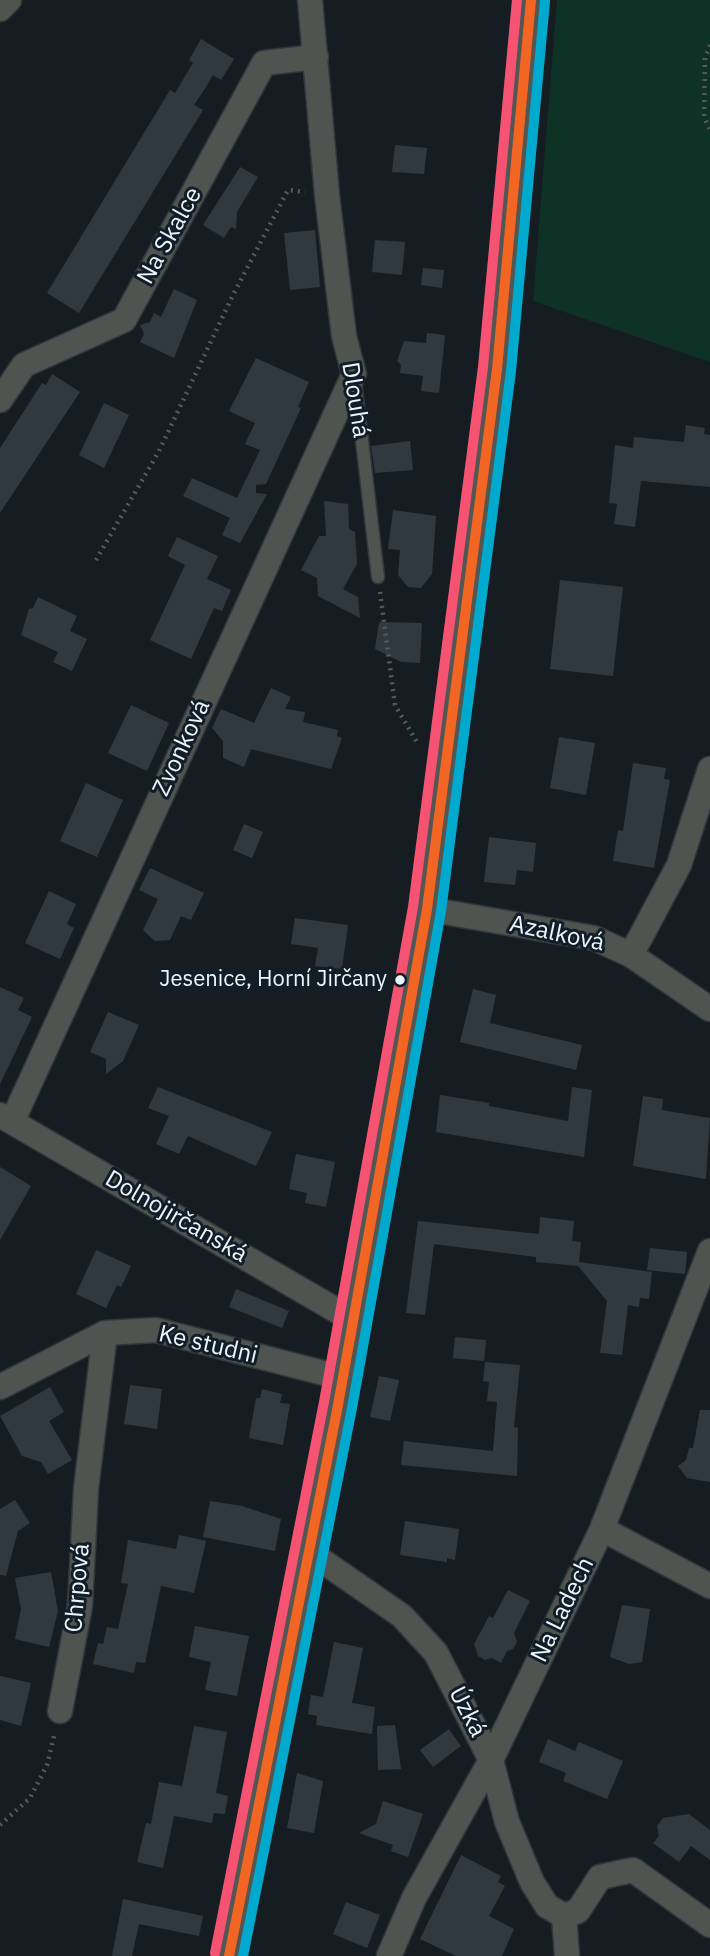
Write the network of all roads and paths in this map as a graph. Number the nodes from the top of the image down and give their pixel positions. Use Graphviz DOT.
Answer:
graph roads {
  1 [pos="9,0"];
  2 [pos="310,0"];
  3 [pos="531,0"];
  4 [pos="0,9"];
  5 [pos="710,45"];
  6 [pos="316,57"];
  7 [pos="710,129"];
  8 [pos="327,195"];
  9 [pos="354,374"];
  10 [pos="0,400"];
  11 [pos="96,561"];
  12 [pos="378,577"];
  13 [pos="710,769"];
  14 [pos="443,786"];
  15 [pos="427,909"];
  16 [pos="631,954"];
  17 [pos="710,1009"];
  18 [pos="6,1119"];
  19 [pos="710,1251"];
  20 [pos="353,1320"];
  21 [pos="104,1333"];
  22 [pos="343,1378"];
  23 [pos="0,1387"];
  24 [pos="602,1529"];
  25 [pos="308,1551"];
  26 [pos="710,1586"];
  27 [pos="60,1711"];
  28 [pos="491,1760"];
  29 [pos="0,1825"];
  30 [pos="564,1916"];
  31 [pos="710,1925"];
  32 [pos="229,1956"];
  33 [pos="388,1956"];
  34 [pos="566,1956"];
  1 -- 4 [label="street"];
  2 -- 6 [label="street, Dlouhá"];
  3 -- 14 [label="main road"];
  5 -- 7 [label="path"];
  6 -- 8 [label="street, Dlouhá"];
  6 -- 10 [label="street, Na Skalce"];
  8 -- 9 [label="street, Dlouhá"];
  8 -- 11 [label="path"];
  9 -- 12 [label="lane, Dlouhá"];
  9 -- 18 [label="street, Zvonková"];
  12 -- 14 [label="path"];
  13 -- 16 [label="street"];
  14 -- 15 [label="main road"];
  15 -- 16 [label="street, Azalková"];
  15 -- 20 [label="main road"];
  16 -- 17 [label="street, Azalková"];
  18 -- 20 [label="street, Dolnojirčanská"];
  19 -- 24 [label="street, Na Ladech"];
  20 -- 22 [label="main road"];
  21 -- 22 [label="street, Ke studni"];
  21 -- 23 [label="street, Ke studni"];
  21 -- 27 [label="street, Chrpová"];
  22 -- 25 [label="main road"];
  24 -- 26 [label="street"];
  24 -- 28 [label="street, Na Ladech"];
  25 -- 28 [label="street, Úzká"];
  25 -- 32 [label="main road"];
  27 -- 29 [label="path"];
  28 -- 30 [label="street, Úzká"];
  28 -- 33 [label="street, Na Ladech"];
  30 -- 31 [label="street"];
  30 -- 34 [label="street"];
}
